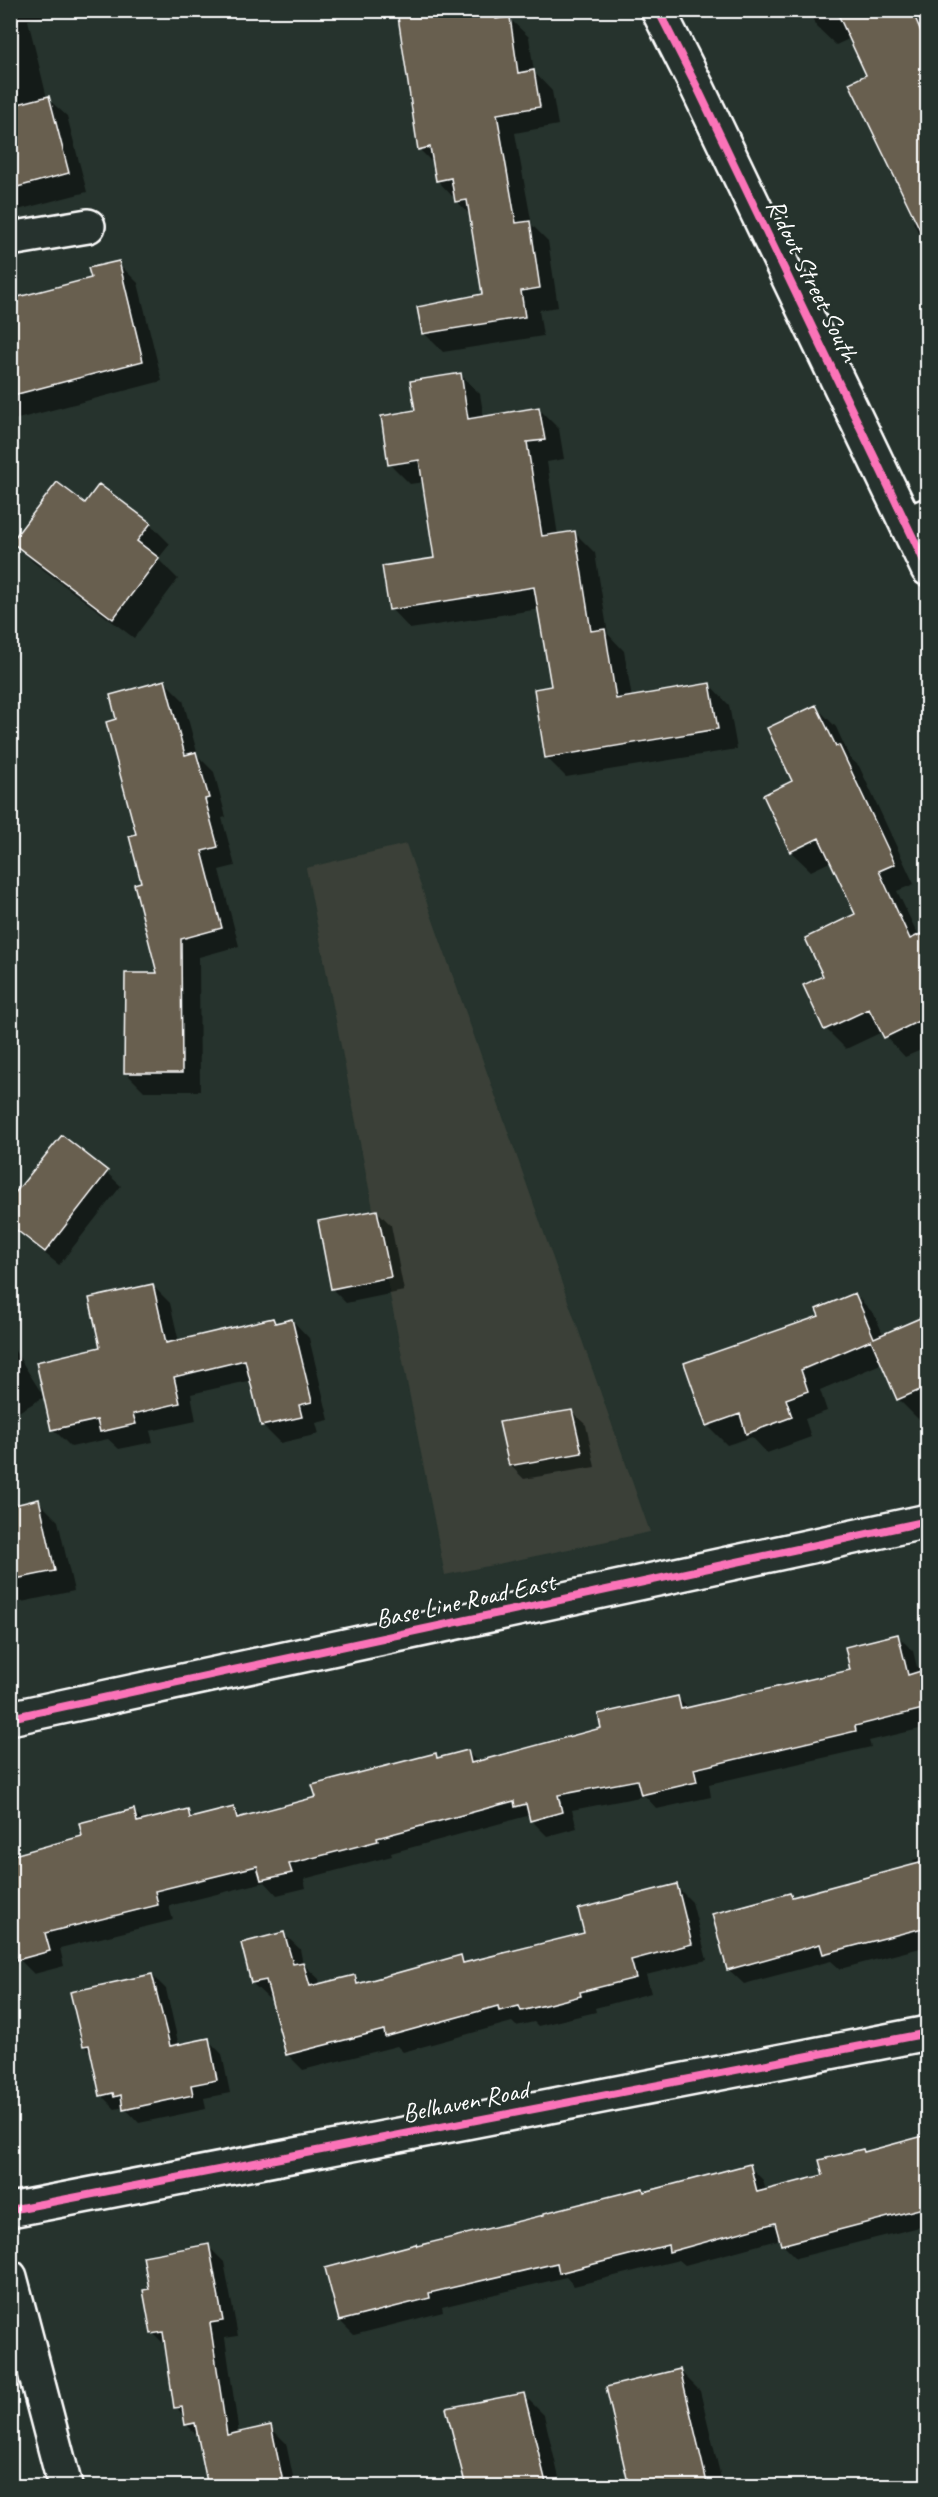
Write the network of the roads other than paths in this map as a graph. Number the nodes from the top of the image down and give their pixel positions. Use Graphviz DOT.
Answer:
graph roads {
  1 [pos="658,10"];
  2 [pos="88,225"];
  3 [pos="10,239"];
  4 [pos="917,520"];
  5 [pos="927,569"];
  6 [pos="927,1521"];
  7 [pos="10,1718"];
  8 [pos="927,2033"];
  9 [pos="10,2210"];
  10 [pos="10,2277"];
  11 [pos="65,2487"];
  1 -- 4 [label="street, Ridout Street South"];
  2 -- 3 [label="street"];
  4 -- 5 [label="street, Ridout Street South"];
  6 -- 7 [label="street, Base Line Road East"];
  8 -- 9 [label="street, Belhaven Road"];
  10 -- 11 [label="street"];
}
